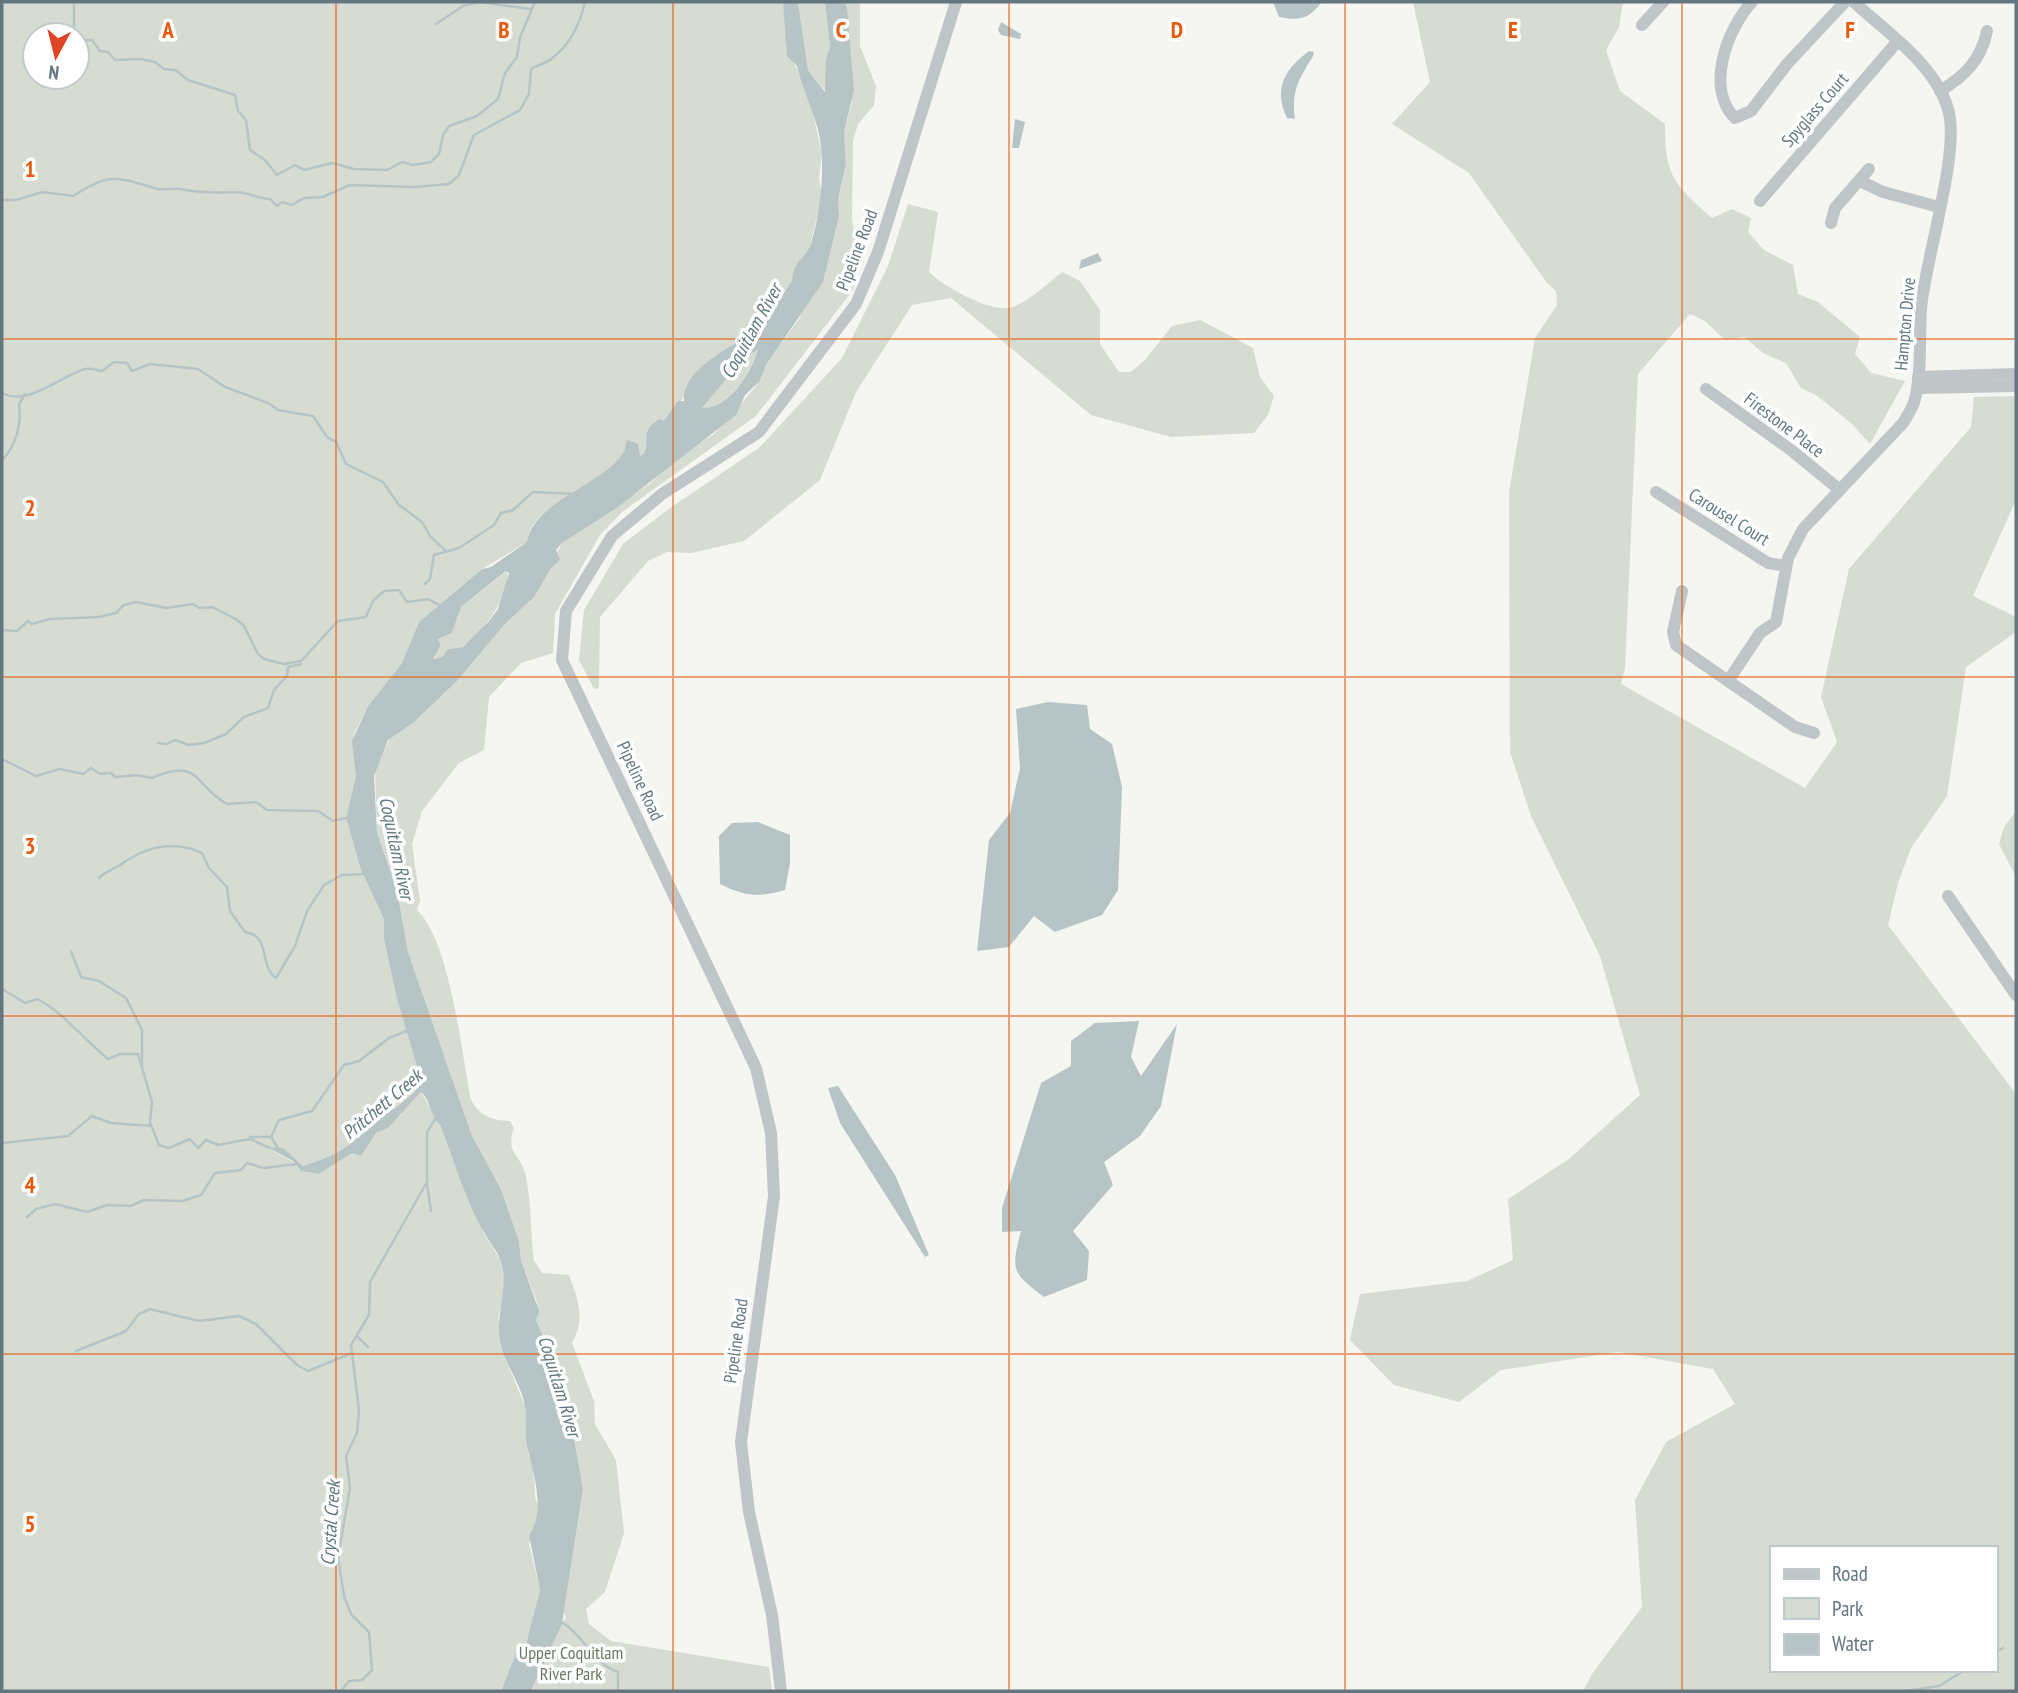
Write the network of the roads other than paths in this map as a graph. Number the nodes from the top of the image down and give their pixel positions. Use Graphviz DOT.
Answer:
graph roads {
  1 [pos="956,2"];
  2 [pos="1663,2"];
  3 [pos="1752,2"];
  4 [pos="1845,2"];
  5 [pos="1854,2"];
  6 [pos="1642,25"];
  7 [pos="1987,32"];
  8 [pos="1897,42"];
  9 [pos="1940,91"];
  10 [pos="1869,169"];
  11 [pos="1860,181"];
  12 [pos="1759,201"];
  13 [pos="1939,207"];
  14 [pos="1830,223"];
  15 [pos="2016,374"];
  16 [pos="1918,382"];
  17 [pos="2016,386"];
  18 [pos="1706,389"];
  19 [pos="1840,490"];
  20 [pos="1656,492"];
  21 [pos="1786,566"];
  22 [pos="1682,592"];
  23 [pos="1728,681"];
  24 [pos="1814,733"];
  25 [pos="1948,895"];
  26 [pos="2016,995"];
  27 [pos="781,1691"];
  1 -- 27 [label="street, Pipeline Road"];
  2 -- 6 [label="street"];
  3 -- 4 [label="street"];
  5 -- 8 [label="street, Hampton Drive"];
  7 -- 9 [label="street"];
  8 -- 9 [label="street, Hampton Drive"];
  8 -- 12 [label="street, Spyglass Court"];
  9 -- 13 [label="street, Hampton Drive"];
  10 -- 11 [label="street"];
  11 -- 13 [label="street"];
  11 -- 14 [label="street"];
  13 -- 16 [label="street, Hampton Drive"];
  15 -- 16 [label="street"];
  16 -- 17 [label="street"];
  16 -- 19 [label="street, Hampton Drive"];
  18 -- 19 [label="street, Firestone Place"];
  19 -- 21 [label="street, Hampton Drive"];
  20 -- 21 [label="street, Carousel Court"];
  21 -- 23 [label="street, Hampton Drive"];
  22 -- 23 [label="street"];
  23 -- 24 [label="street"];
  25 -- 26 [label="street"];
}
